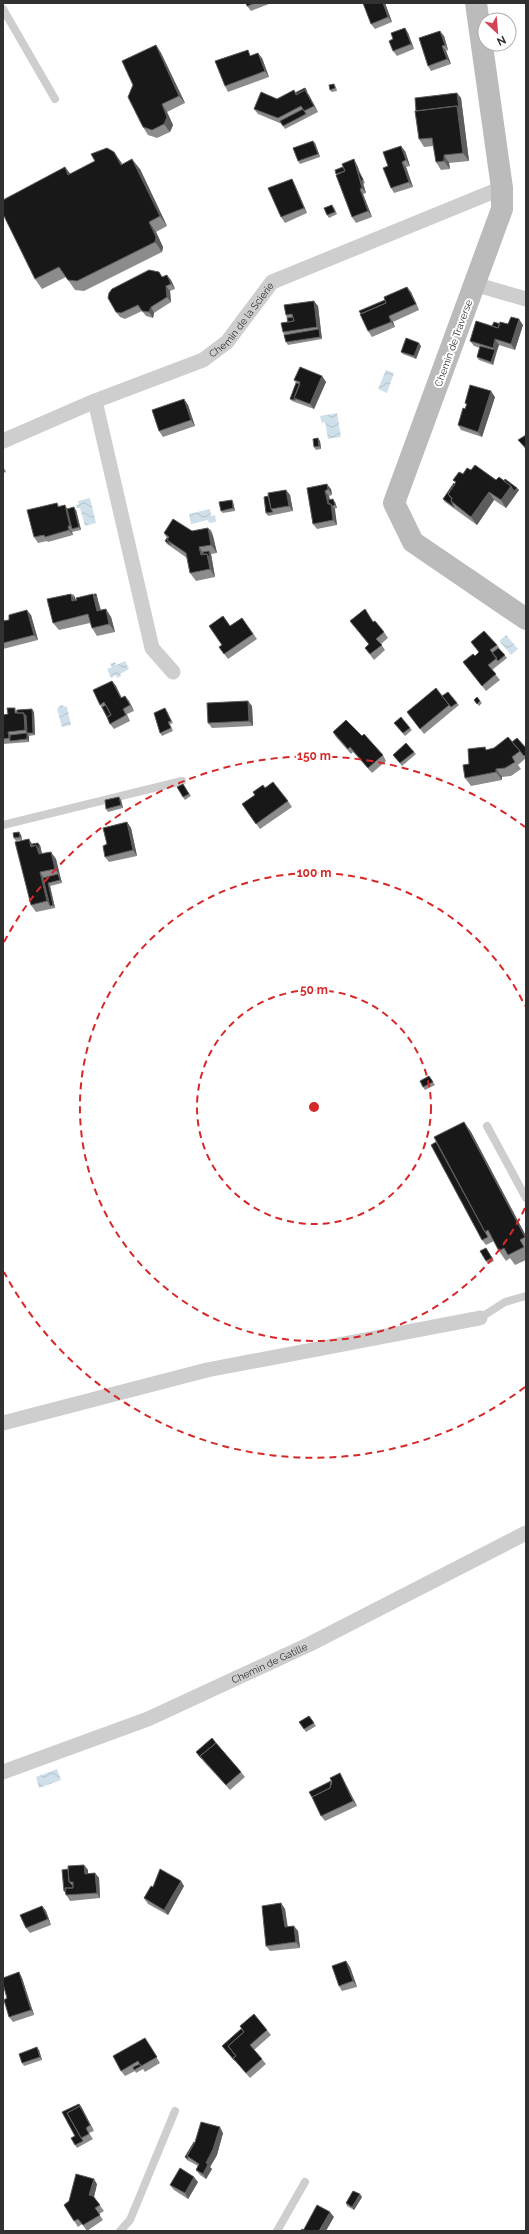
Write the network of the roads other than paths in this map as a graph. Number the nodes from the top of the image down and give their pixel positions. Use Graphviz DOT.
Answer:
graph roads {
  1 [pos="476,3"];
  2 [pos="3,8"];
  3 [pos="55,99"];
  4 [pos="502,188"];
  5 [pos="474,284"];
  6 [pos="526,298"];
  7 [pos="94,401"];
  8 [pos="3,441"];
  9 [pos="526,619"];
  10 [pos="173,672"];
  11 [pos="182,781"];
  12 [pos="3,825"];
  13 [pos="487,1126"];
  14 [pos="526,1198"];
  15 [pos="526,1296"];
  16 [pos="480,1318"];
  17 [pos="3,1423"];
  18 [pos="526,1533"];
  19 [pos="3,1772"];
  20 [pos="175,2112"];
  21 [pos="305,2182"];
  22 [pos="120,2231"];
  23 [pos="277,2231"];
  1 -- 4 [label="street, Chemin de Traverse"];
  2 -- 3 [label="lane"];
  4 -- 5 [label="street, Chemin de Traverse"];
  4 -- 7 [label="street, Chemin de la Scierie"];
  5 -- 6 [label="street"];
  5 -- 9 [label="street, Chemin de Traverse"];
  7 -- 8 [label="street, Chemin de la Scierie"];
  7 -- 10 [label="street"];
  11 -- 12 [label="lane"];
  13 -- 14 [label="lane"];
  15 -- 16 [label="lane"];
  16 -- 17 [label="street"];
  18 -- 19 [label="street, Chemin de Gatille"];
  20 -- 22 [label="lane"];
  21 -- 23 [label="lane"];
}
